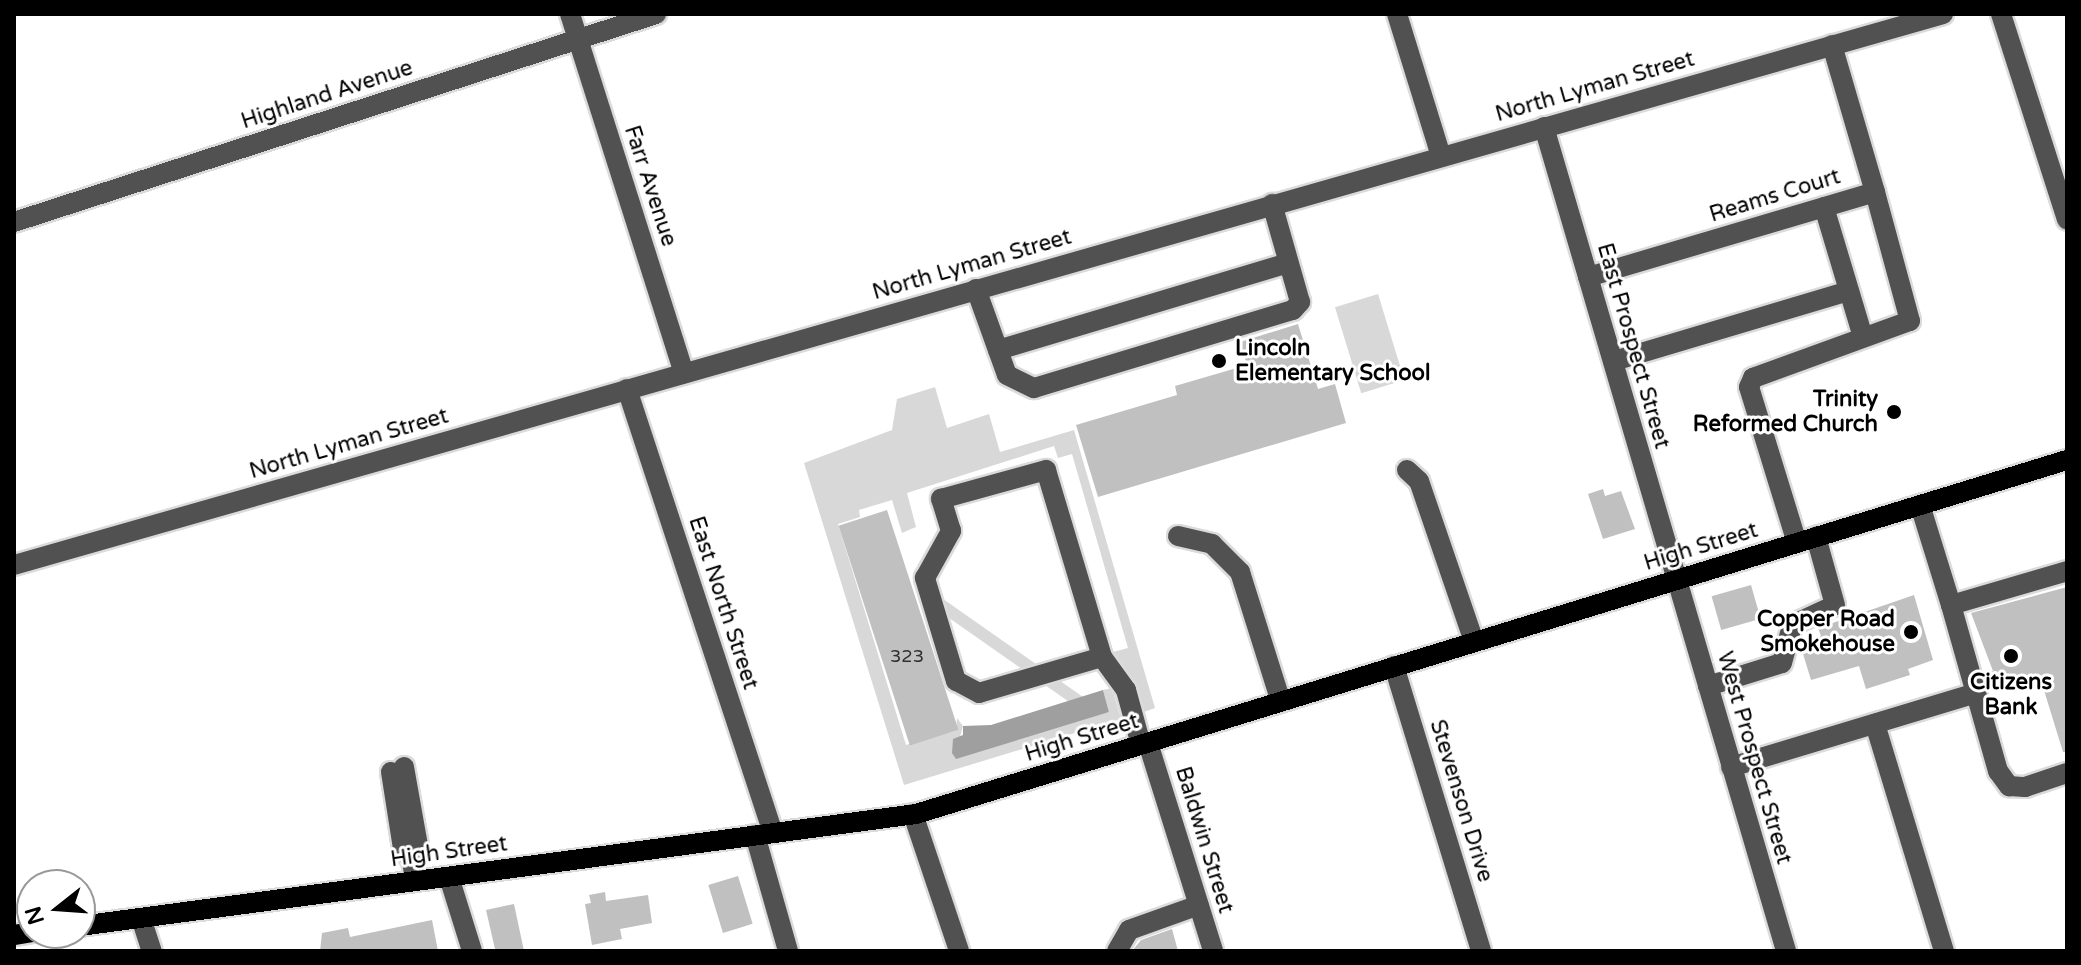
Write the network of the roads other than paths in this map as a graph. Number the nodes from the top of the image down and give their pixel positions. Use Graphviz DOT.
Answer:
graph roads {
  1 [pos="570,14"];
  2 [pos="656,14"];
  3 [pos="1397,14"];
  4 [pos="1943,14"];
  5 [pos="2001,14"];
  6 [pos="578,39"];
  7 [pos="1832,45"];
  8 [pos="1544,127"];
  9 [pos="1441,156"];
  10 [pos="1875,192"];
  11 [pos="1272,204"];
  12 [pos="1824,207"];
  13 [pos="2067,220"];
  14 [pos="14,222"];
  15 [pos="1288,263"];
  16 [pos="1588,277"];
  17 [pos="976,289"];
  18 [pos="1849,291"];
  19 [pos="1863,337"];
  20 [pos="998,350"];
  21 [pos="1614,361"];
  22 [pos="684,373"];
  23 [pos="627,389"];
  24 [pos="2067,460"];
  25 [pos="1407,470"];
  26 [pos="1920,505"];
  27 [pos="1178,536"];
  28 [pos="1806,540"];
  29 [pos="14,565"];
  30 [pos="2067,571"];
  31 [pos="1676,579"];
  32 [pos="1951,605"];
  33 [pos="1474,642"];
  34 [pos="1102,657"];
  35 [pos="1394,666"];
  36 [pos="1708,686"];
  37 [pos="1976,693"];
  38 [pos="1281,702"];
  39 [pos="1875,724"];
  40 [pos="1144,744"];
  41 [pos="1731,767"];
  42 [pos="397,770"];
  43 [pos="2067,773"];
  44 [pos="913,814"];
  45 [pos="764,834"];
  46 [pos="449,877"];
  47 [pos="415,881"];
  48 [pos="1199,905"];
  49 [pos="141,918"];
  50 [pos="96,924"];
  51 [pos="152,951"];
  52 [pos="472,951"];
  53 [pos="788,951"];
  54 [pos="959,951"];
  55 [pos="1117,951"];
  56 [pos="1213,951"];
  57 [pos="1481,951"];
  58 [pos="1786,951"];
  59 [pos="1944,951"];
  1 -- 6 [label="street, Farr Avenue"];
  2 -- 6 [label="street, Highland Avenue"];
  3 -- 9 [label="street"];
  4 -- 7 [label="street, North Lyman Street"];
  5 -- 13 [label="street"];
  6 -- 14 [label="street, Highland Avenue"];
  6 -- 22 [label="street, Farr Avenue"];
  7 -- 8 [label="street, North Lyman Street"];
  7 -- 10 [label="street, Reams Court"];
  8 -- 9 [label="street, North Lyman Street"];
  8 -- 16 [label="street, East Prospect Street"];
  9 -- 11 [label="street, North Lyman Street"];
  10 -- 12 [label="street, Reams Court"];
  10 -- 19 [label="street"];
  11 -- 15 [label="street"];
  11 -- 17 [label="street, North Lyman Street"];
  12 -- 16 [label="street, Reams Court"];
  12 -- 18 [label="street"];
  15 -- 20 [label="street"];
  15 -- 20 [label="street"];
  16 -- 21 [label="street, East Prospect Street"];
  17 -- 20 [label="street"];
  17 -- 22 [label="street, North Lyman Street"];
  18 -- 19 [label="street"];
  18 -- 21 [label="street"];
  19 -- 28 [label="street"];
  21 -- 31 [label="street, East Prospect Street"];
  22 -- 23 [label="street, North Lyman Street"];
  23 -- 29 [label="street, North Lyman Street"];
  23 -- 45 [label="street, East North Street"];
  24 -- 26 [label="main road, High Street"];
  25 -- 33 [label="street"];
  26 -- 28 [label="main road, High Street"];
  26 -- 32 [label="street"];
  27 -- 38 [label="street"];
  28 -- 31 [label="main road, High Street"];
  28 -- 36 [label="street"];
  30 -- 32 [label="street"];
  31 -- 33 [label="main road, High Street"];
  31 -- 36 [label="street, West Prospect Street"];
  32 -- 37 [label="street"];
  33 -- 35 [label="main road, High Street"];
  34 -- 34 [label="street, Baldwin Street"];
  34 -- 40 [label="street, Baldwin Street"];
  35 -- 38 [label="main road, High Street"];
  35 -- 57 [label="street, Stevenson Drive"];
  36 -- 41 [label="street, West Prospect Street"];
  37 -- 39 [label="street"];
  37 -- 43 [label="street"];
  38 -- 40 [label="main road, High Street"];
  39 -- 41 [label="street"];
  39 -- 59 [label="street"];
  40 -- 44 [label="main road, High Street"];
  40 -- 48 [label="street, Baldwin Street"];
  41 -- 58 [label="street, West Prospect Street"];
  42 -- 47 [label="street"];
  44 -- 45 [label="main road, High Street"];
  44 -- 54 [label="street"];
  45 -- 46 [label="main road, High Street"];
  45 -- 53 [label="street, East North Street"];
  46 -- 47 [label="main road, High Street"];
  46 -- 52 [label="street"];
  47 -- 49 [label="main road, High Street"];
  48 -- 55 [label="street"];
  48 -- 56 [label="street, Baldwin Street"];
  49 -- 50 [label="main road, High Street"];
  49 -- 51 [label="street"];
}
